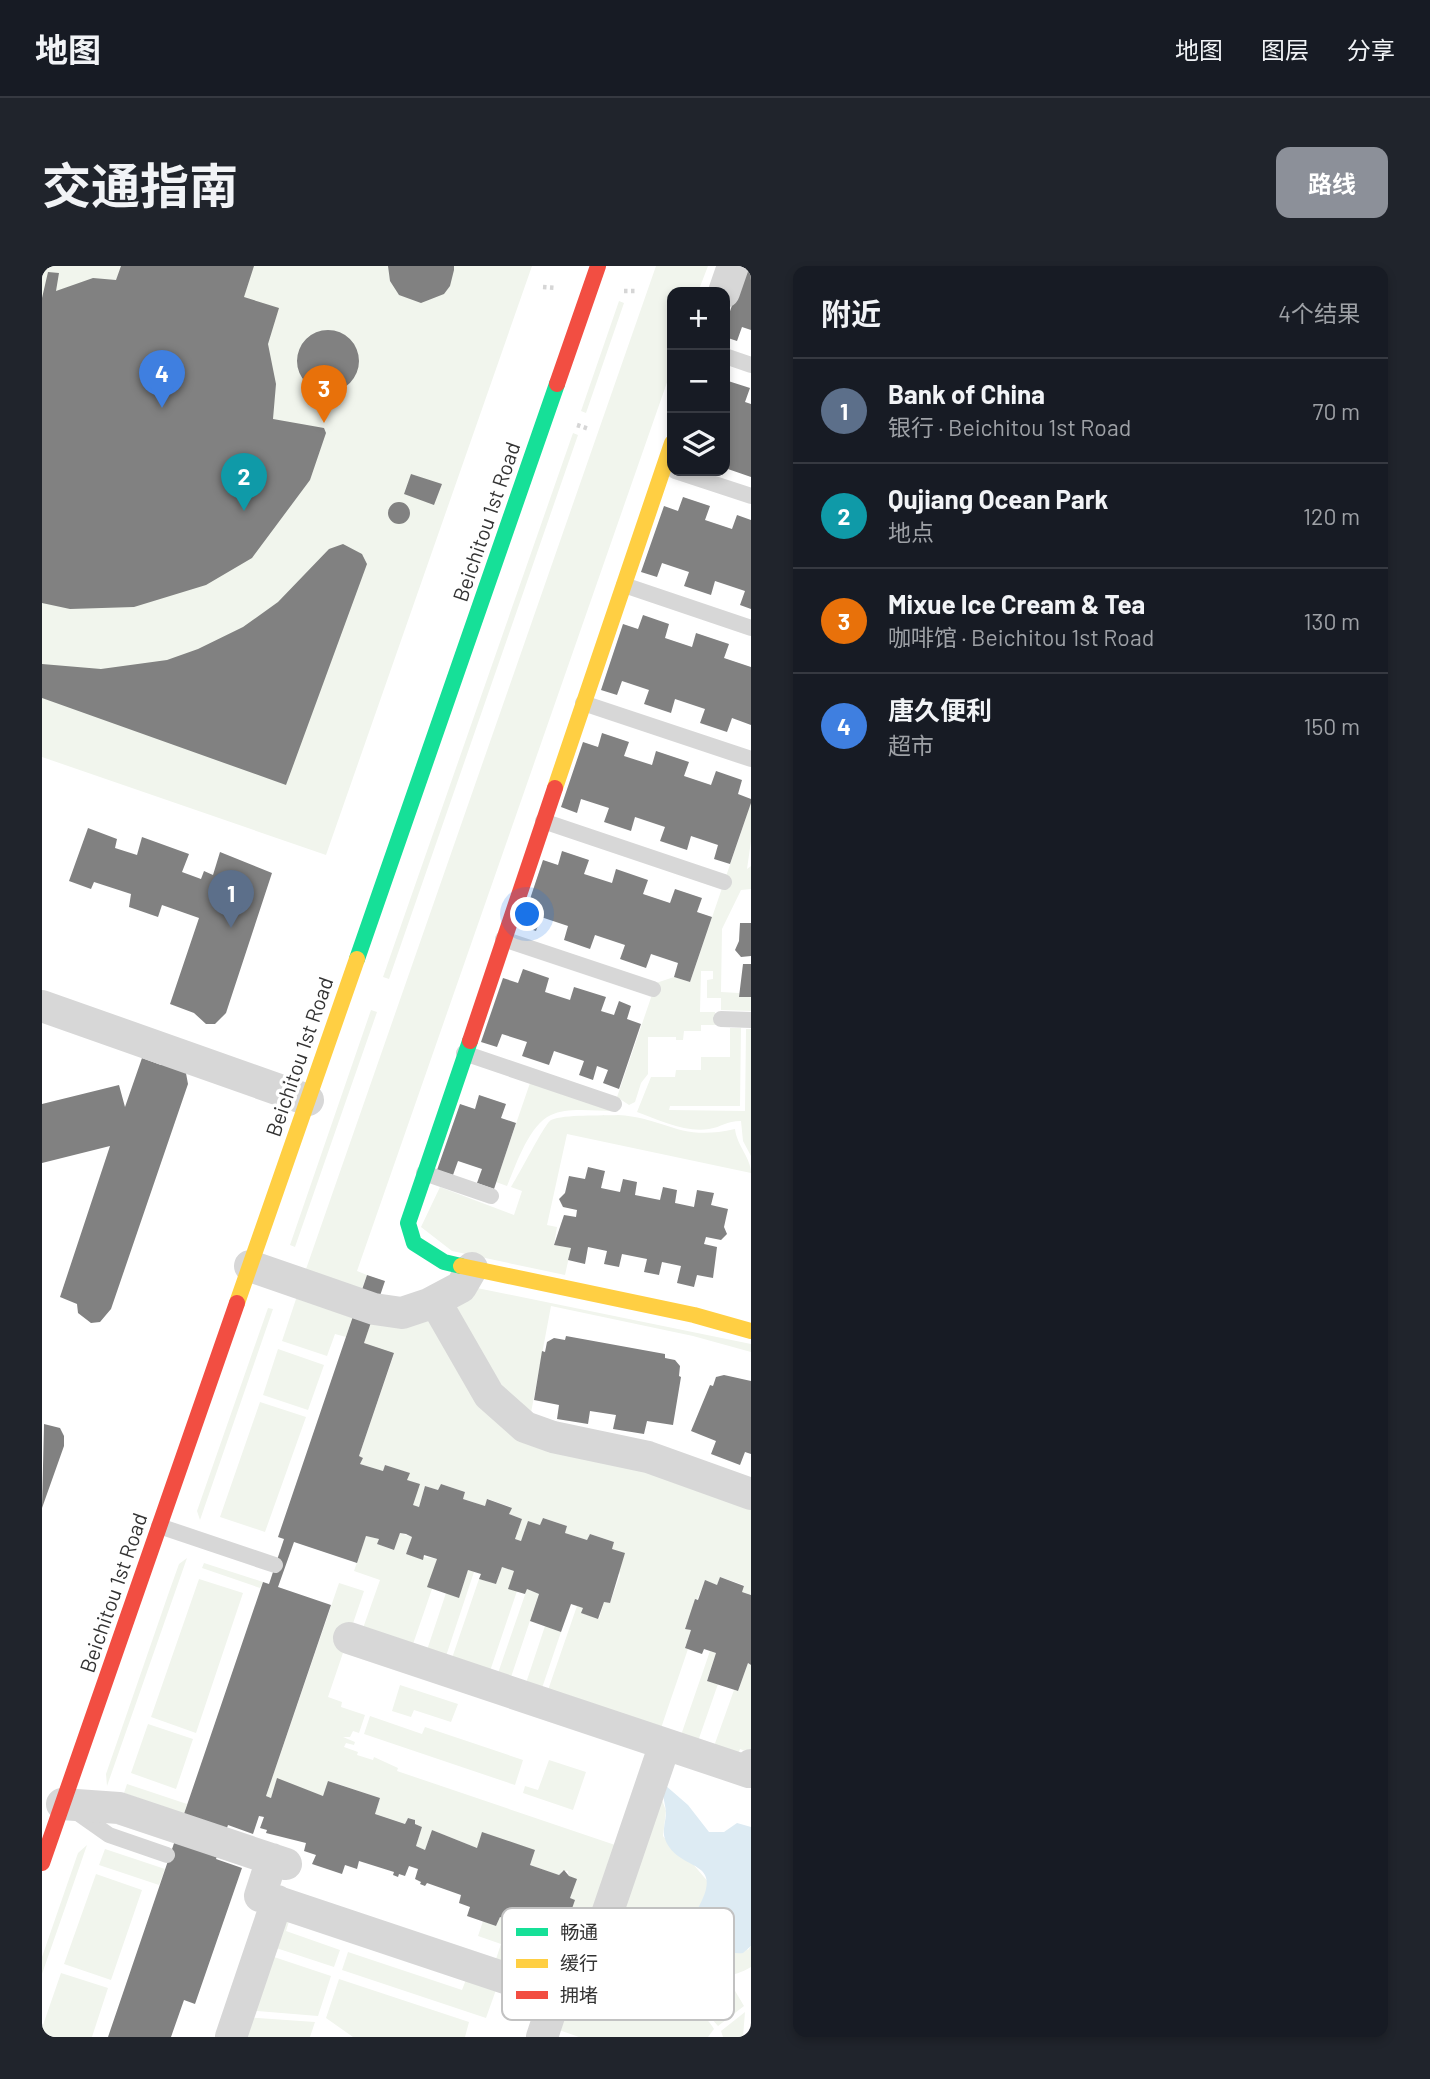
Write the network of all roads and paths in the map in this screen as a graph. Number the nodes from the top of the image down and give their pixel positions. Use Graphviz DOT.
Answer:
graph roads {
  1 [pos="598,266"];
  2 [pos="733,266"];
  3 [pos="726,287"];
  4 [pos="730,358"];
  5 [pos="751,365"];
  6 [pos="668,476"];
  7 [pos="692,476"];
  8 [pos="751,496"];
  9 [pos="624,585"];
  10 [pos="751,628"];
  11 [pos="583,703"];
  12 [pos="751,759"];
  13 [pos="543,821"];
  14 [pos="724,881"];
  15 [pos="503,939"];
  16 [pos="653,989"];
  17 [pos="42,1006"];
  18 [pos="721,1019"];
  19 [pos="751,1020"];
  20 [pos="464,1053"];
  21 [pos="308,1100"];
  22 [pos="614,1104"];
  23 [pos="424,1173"];
  24 [pos="491,1196"];
  25 [pos="250,1266"];
  26 [pos="472,1268"];
  27 [pos="435,1301"];
  28 [pos="751,1331"];
  29 [pos="751,1494"];
  30 [pos="159,1526"];
  31 [pos="275,1565"];
  32 [pos="349,1638"];
  33 [pos="665,1744"];
  34 [pos="751,1765"];
  35 [pos="62,1804"];
  36 [pos="167,1855"];
  37 [pos="42,1863"];
  38 [pos="277,1901"];
  39 [pos="609,1908"];
  40 [pos="502,1977"];
  41 [pos="231,2037"];
  1 -- 21 [label="street, Beichitou 1st Road"];
  2 -- 3 [label="street"];
  4 -- 5 [label="lane"];
  6 -- 9 [label="street"];
  7 -- 8 [label="lane"];
  9 -- 10 [label="lane"];
  9 -- 11 [label="street"];
  11 -- 12 [label="lane"];
  11 -- 13 [label="street"];
  13 -- 14 [label="lane"];
  13 -- 15 [label="street"];
  15 -- 16 [label="lane"];
  15 -- 20 [label="street"];
  17 -- 21 [label="street"];
  18 -- 19 [label="lane"];
  20 -- 22 [label="lane"];
  20 -- 23 [label="street"];
  21 -- 25 [label="street, Beichitou 1st Road"];
  23 -- 24 [label="lane"];
  23 -- 26 [label="street"];
  25 -- 27 [label="street"];
  25 -- 30 [label="street, Beichitou 1st Road"];
  26 -- 27 [label="street"];
  26 -- 28 [label="street"];
  27 -- 29 [label="street"];
  30 -- 31 [label="lane"];
  30 -- 35 [label="street, Beichitou 1st Road"];
  32 -- 33 [label="street"];
  33 -- 34 [label="street"];
  33 -- 39 [label="street"];
  35 -- 36 [label="lane"];
  35 -- 37 [label="street, Beichitou 1st Road"];
  35 -- 38 [label="street"];
  38 -- 40 [label="street"];
  38 -- 41 [label="street"];
}
